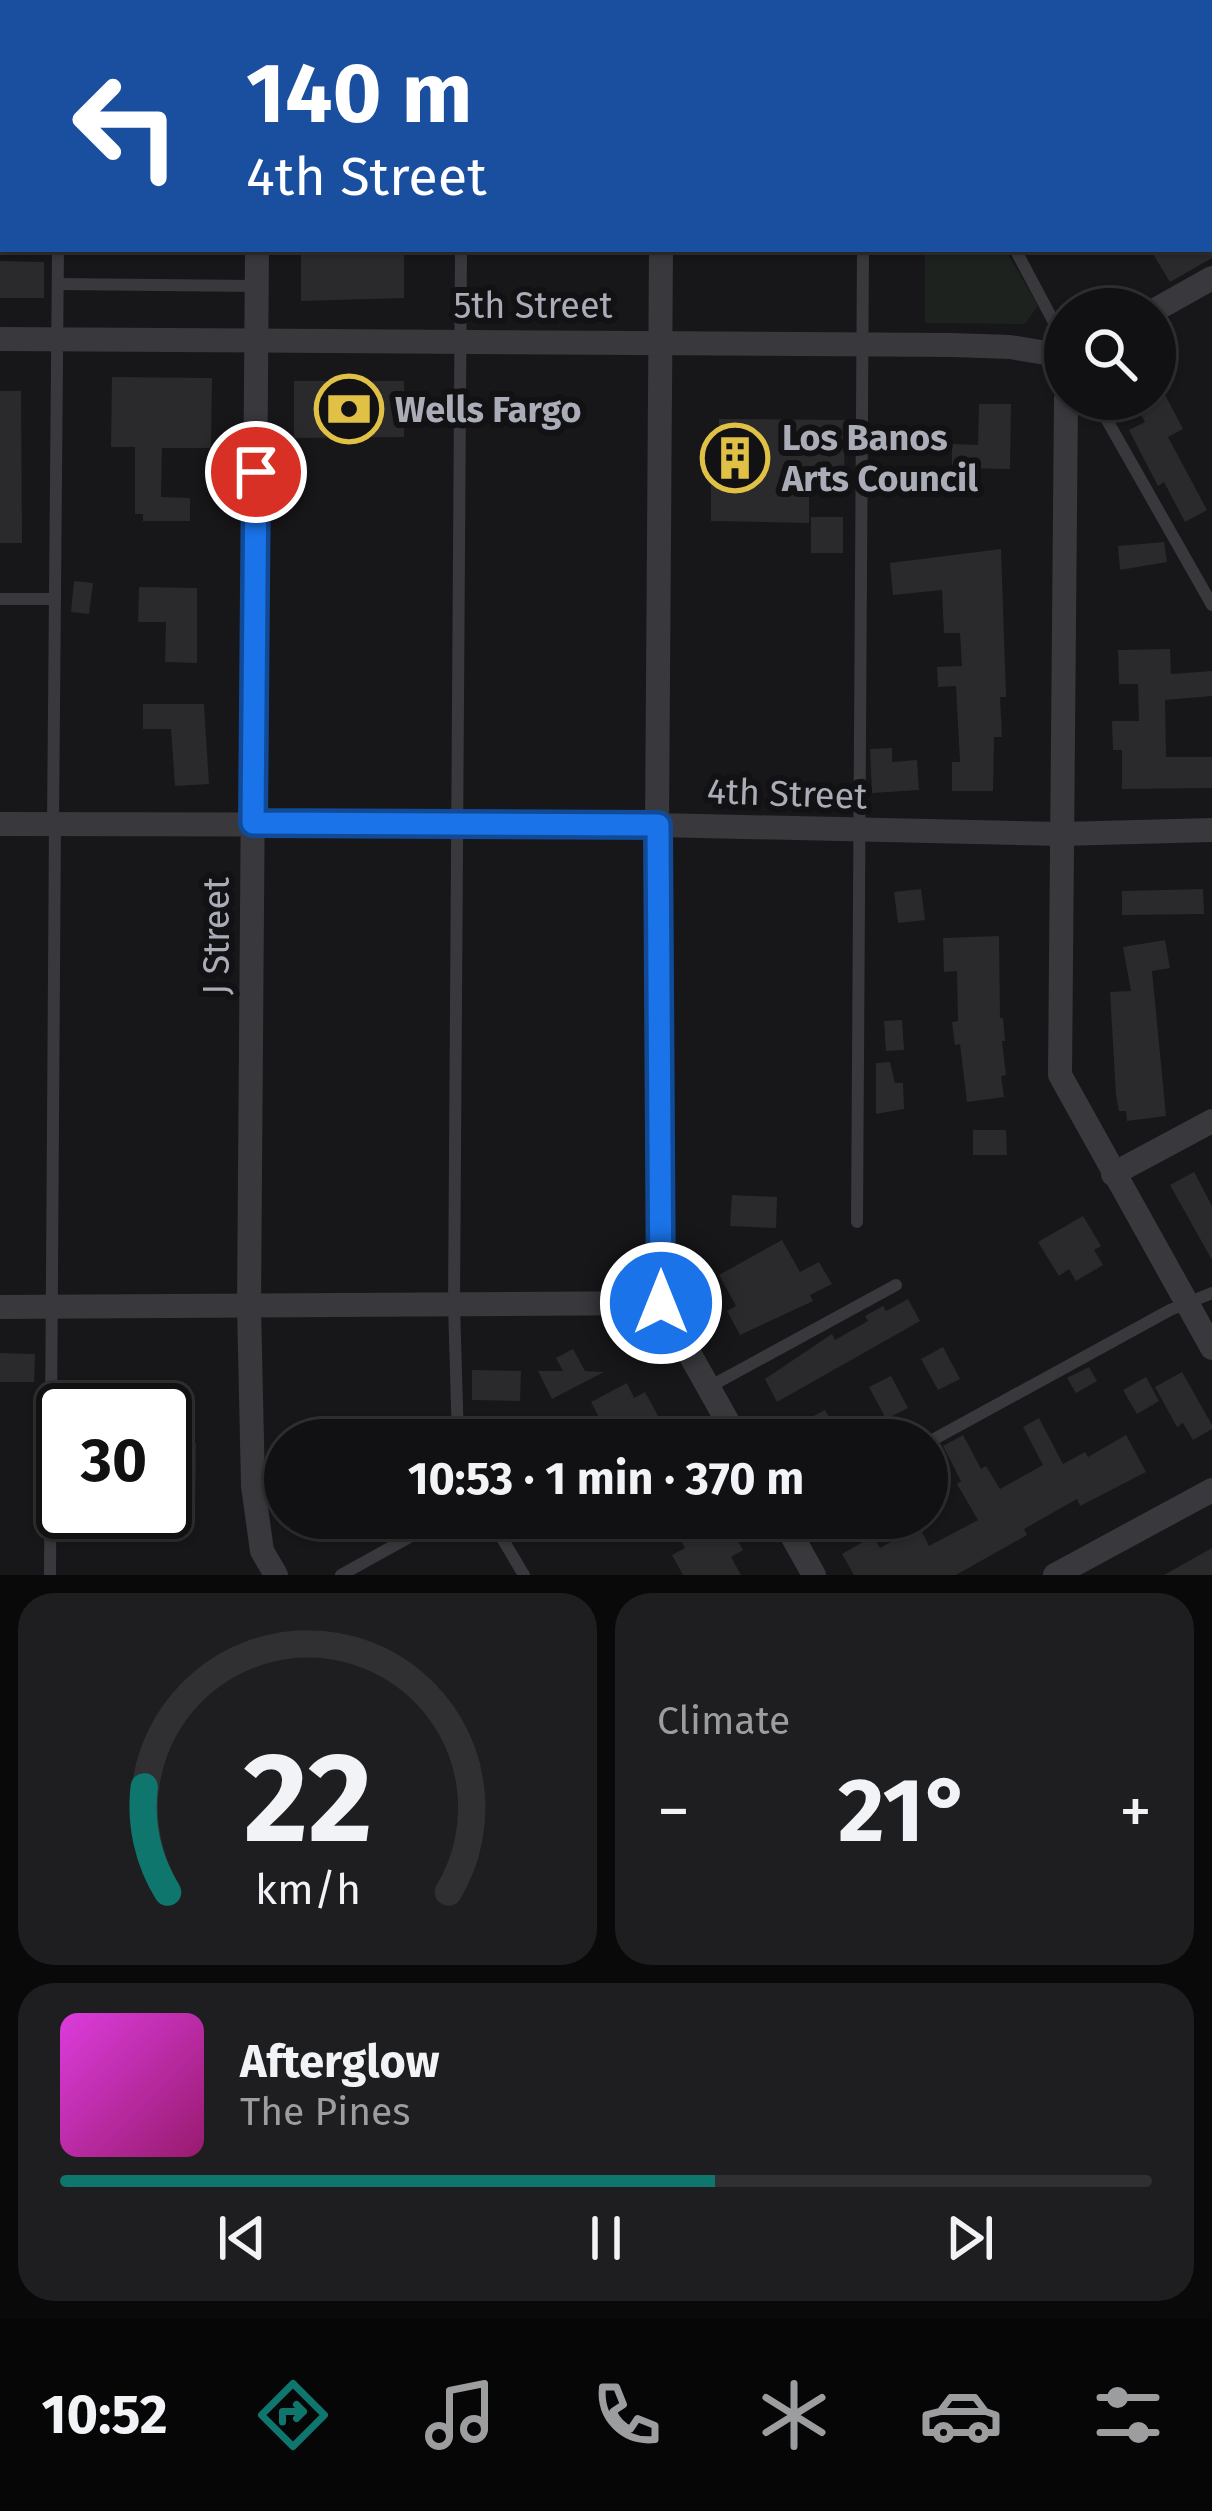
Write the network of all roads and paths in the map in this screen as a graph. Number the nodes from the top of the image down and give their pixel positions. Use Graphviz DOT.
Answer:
graph roads {
  1 [pos="58,252"];
  2 [pos="257,252"];
  3 [pos="461,252"];
  4 [pos="661,252"];
  5 [pos="863,252"];
  6 [pos="1017,252"];
  7 [pos="1212,278"];
  8 [pos="58,284"];
  9 [pos="257,286"];
  10 [pos="1176,298"];
  11 [pos="1044,304"];
  12 [pos="0,339"];
  13 [pos="58,339"];
  14 [pos="257,340"];
  15 [pos="461,340"];
  16 [pos="660,341"];
  17 [pos="863,344"];
  18 [pos="1044,352"];
  19 [pos="1066,420"];
  20 [pos="1107,420"];
  21 [pos="0,599"];
  22 [pos="55,599"];
  23 [pos="1212,605"];
  24 [pos="54,822"];
  25 [pos="253,823"];
  26 [pos="0,824"];
  27 [pos="458,824"];
  28 [pos="658,825"];
  29 [pos="1212,830"];
  30 [pos="862,832"];
  31 [pos="1061,834"];
  32 [pos="1212,1121"];
  33 [pos="1113,1174"];
  34 [pos="857,1222"];
  35 [pos="896,1285"];
  36 [pos="1212,1293"];
  37 [pos="661,1303"];
  38 [pos="1188,1304"];
  39 [pos="454,1305"];
  40 [pos="50,1306"];
  41 [pos="249,1306"];
  42 [pos="0,1307"];
  43 [pos="1212,1348"];
  44 [pos="708,1387"];
  45 [pos="457,1419"];
  46 [pos="726,1419"];
  47 [pos="948,1432"];
  48 [pos="1212,1490"];
  49 [pos="406,1539"];
  50 [pos="503,1539"];
  51 [pos="795,1539"];
  52 [pos="50,1575"];
  53 [pos="276,1575"];
  54 [pos="341,1575"];
  55 [pos="524,1575"];
  56 [pos="814,1575"];
  57 [pos="1055,1575"];
  1 -- 8 [label="lane"];
  2 -- 9 [label="street, J Street"];
  3 -- 15 [label="lane"];
  4 -- 16 [label="street"];
  5 -- 17 [label="lane"];
  6 -- 11 [label="lane"];
  7 -- 10 [label="street"];
  8 -- 9 [label="lane"];
  8 -- 13 [label="lane"];
  9 -- 14 [label="street, J Street"];
  12 -- 13 [label="street, 5th Street"];
  13 -- 14 [label="street, 5th Street"];
  13 -- 22 [label="lane"];
  14 -- 15 [label="street, 5th Street"];
  14 -- 25 [label="street, J Street"];
  15 -- 16 [label="street, 5th Street"];
  15 -- 27 [label="lane"];
  16 -- 17 [label="street, 5th Street"];
  16 -- 28 [label="street"];
  17 -- 18 [label="street, 5th Street"];
  17 -- 30 [label="lane"];
  19 -- 31 [label="street"];
  20 -- 23 [label="lane"];
  21 -- 22 [label="lane"];
  22 -- 24 [label="lane"];
  24 -- 25 [label="street, 4th Street"];
  24 -- 26 [label="street, 4th Street"];
  24 -- 40 [label="lane"];
  25 -- 27 [label="street, 4th Street"];
  25 -- 41 [label="street, J Street"];
  27 -- 28 [label="street, 4th Street"];
  27 -- 39 [label="lane"];
  28 -- 30 [label="street, 4th Street"];
  28 -- 37 [label="street"];
  29 -- 31 [label="street, 4th Street"];
  30 -- 31 [label="street, 4th Street"];
  30 -- 34 [label="lane"];
  31 -- 33 [label="street"];
  32 -- 33 [label="street"];
  33 -- 38 [label="street"];
  35 -- 44 [label="lane"];
  36 -- 38 [label="lane"];
  37 -- 39 [label="street"];
  37 -- 44 [label="street"];
  38 -- 43 [label="street"];
  38 -- 47 [label="lane"];
  39 -- 41 [label="street"];
  39 -- 45 [label="lane"];
  40 -- 41 [label="street"];
  40 -- 42 [label="street"];
  40 -- 52 [label="lane"];
  41 -- 53 [label="street, J Street"];
  44 -- 46 [label="street"];
  48 -- 57 [label="street"];
  49 -- 54 [label="lane"];
  50 -- 55 [label="lane"];
  51 -- 56 [label="street"];
}
